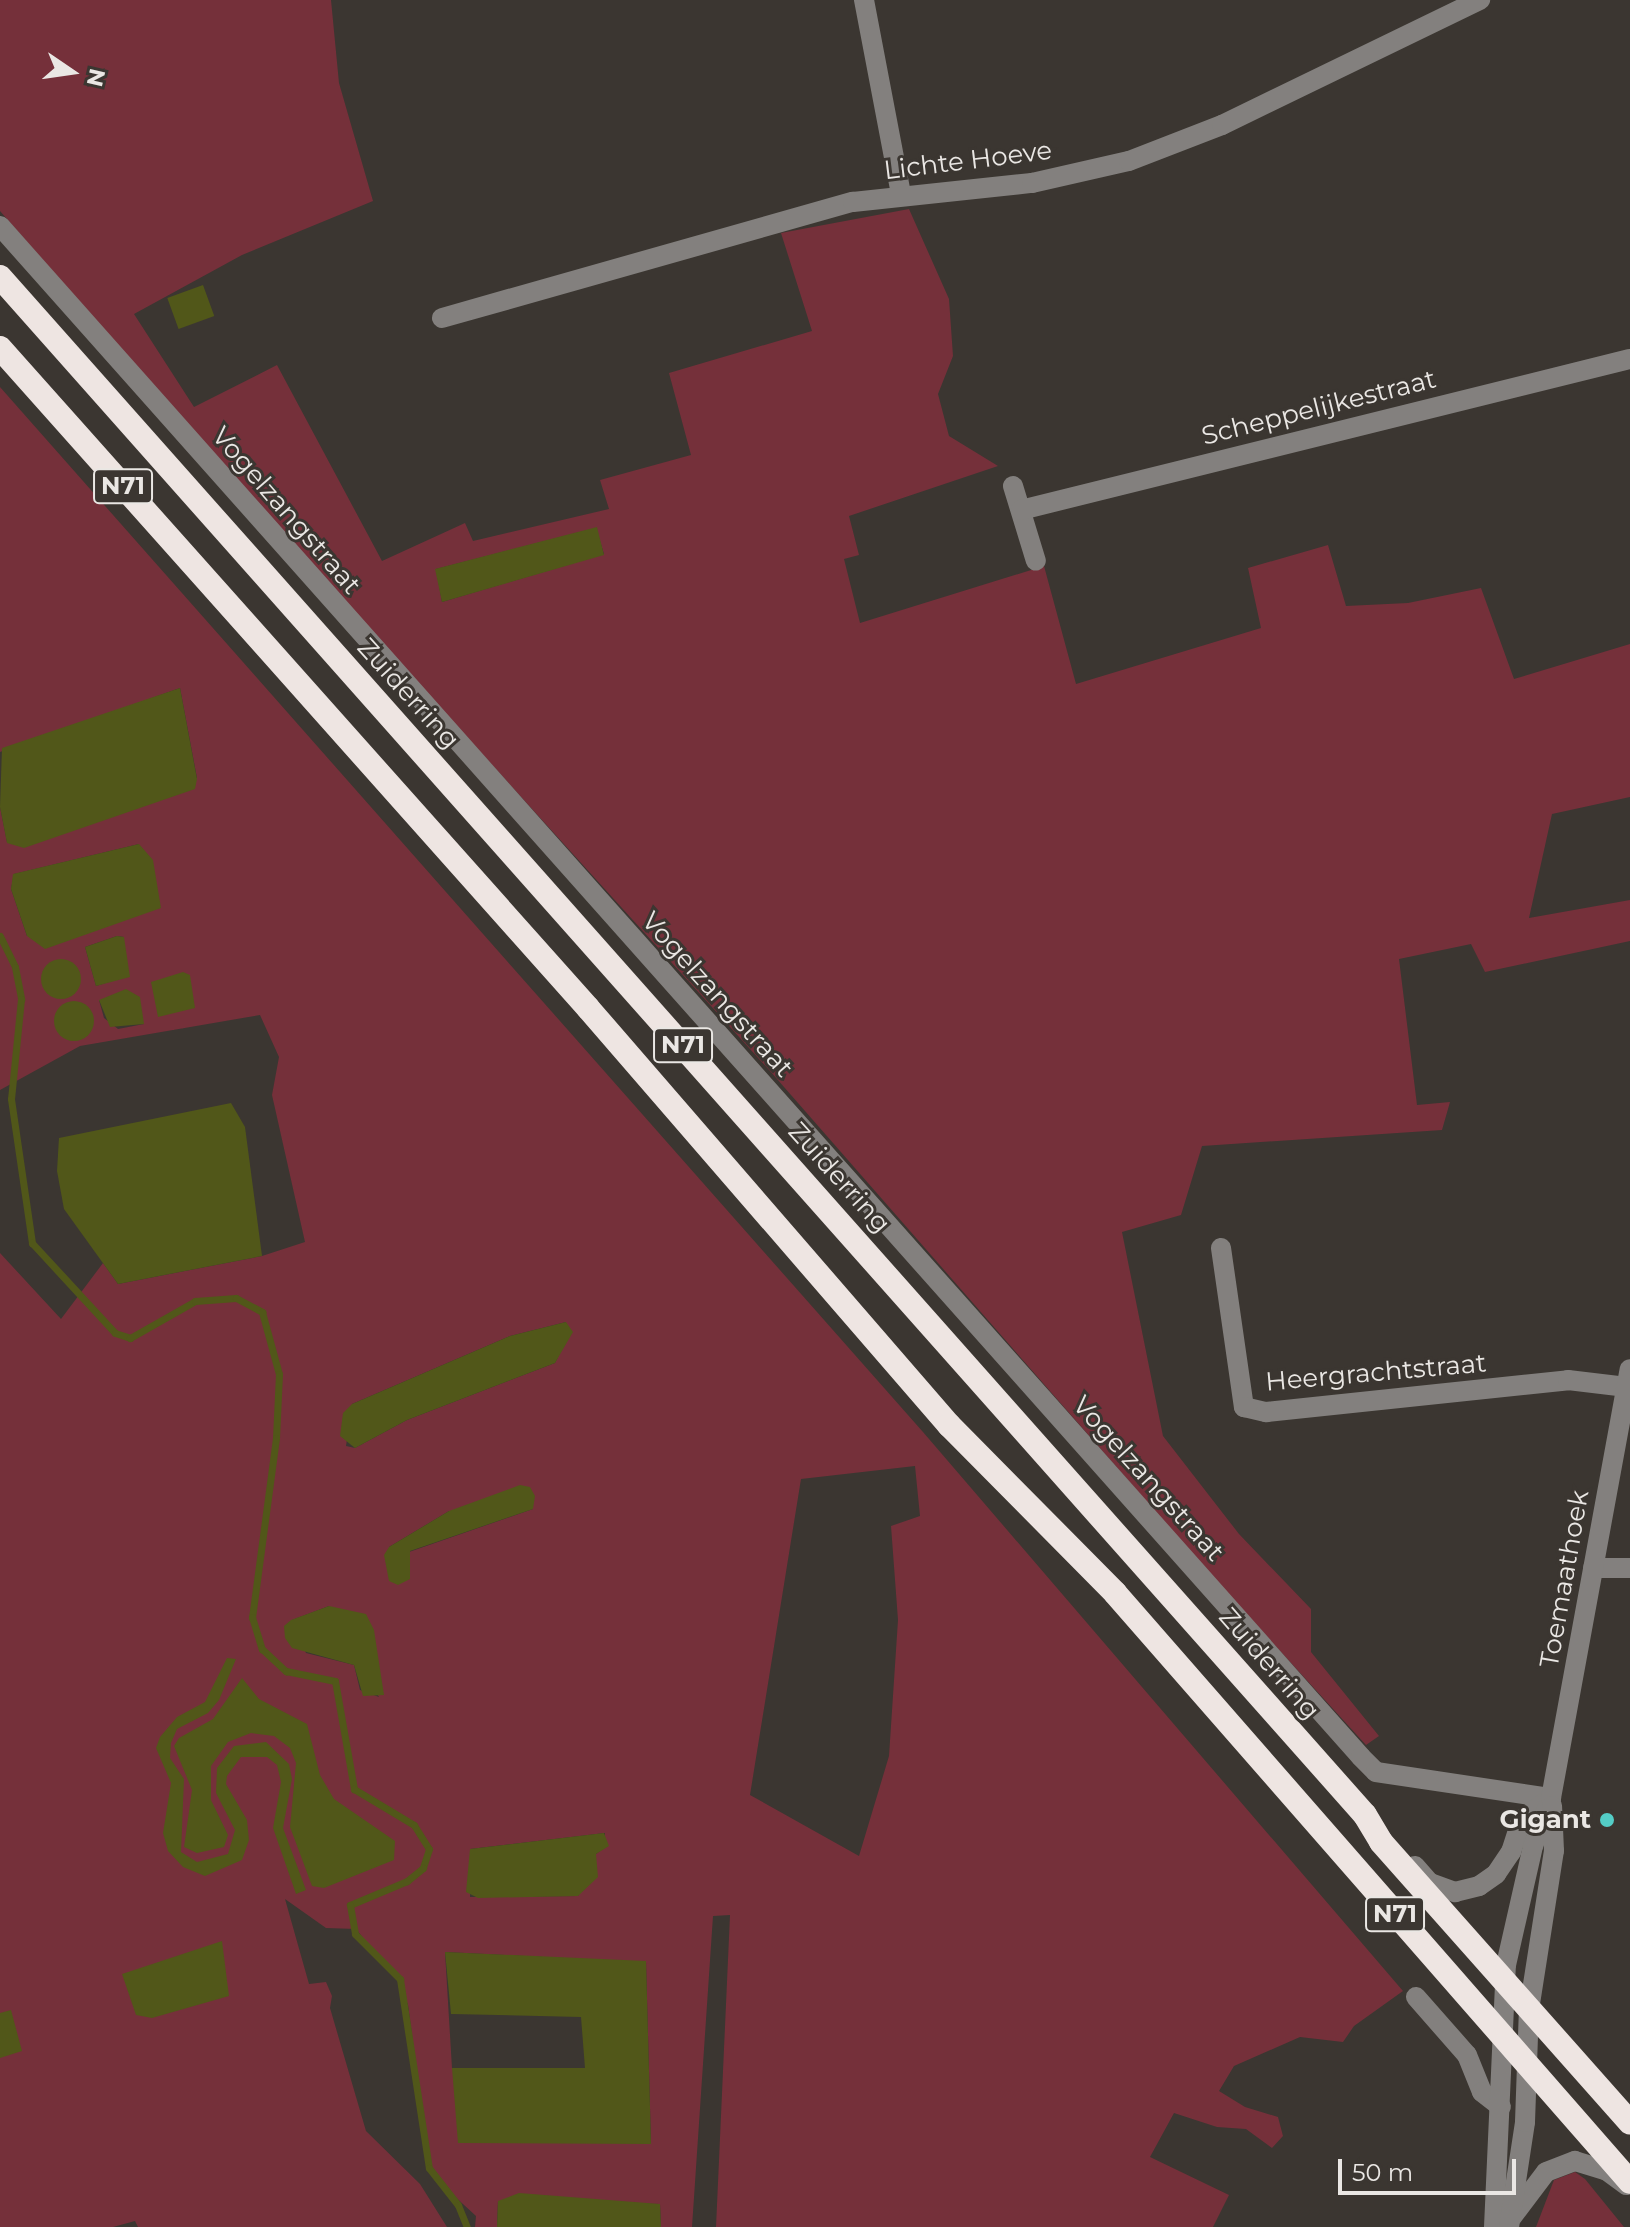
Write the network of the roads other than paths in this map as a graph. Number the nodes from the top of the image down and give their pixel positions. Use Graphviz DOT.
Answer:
graph roads {
  1 [pos="864,0"];
  2 [pos="1480,0"];
  3 [pos="901,194"];
  4 [pos="0,226"];
  5 [pos="0,277"];
  6 [pos="442,318"];
  7 [pos="0,348"];
  8 [pos="1630,359"];
  9 [pos="1013,486"];
  10 [pos="1021,510"];
  11 [pos="1036,561"];
  12 [pos="1221,1248"];
  13 [pos="1628,1378"];
  14 [pos="1593,1568"];
  15 [pos="1630,1568"];
  16 [pos="1551,1798"];
  17 [pos="1365,1815"];
  18 [pos="1505,1981"];
  19 [pos="1416,1997"];
  20 [pos="1529,2010"];
  21 [pos="1505,2035"];
  22 [pos="1528,2061"];
  23 [pos="1501,2107"];
  24 [pos="1630,2122"];
  25 [pos="1630,2185"];
  26 [pos="1504,2225"];
  1 -- 3 [label="street"];
  2 -- 3 [label="street, Lichte Hoeve"];
  3 -- 6 [label="street, Lichte Hoeve"];
  4 -- 16 [label="street, Vogelzangstraat"];
  5 -- 17 [label="highway, Zuiderring / N71"];
  7 -- 21 [label="highway, N71"];
  8 -- 10 [label="street, Scheppelijkestraat"];
  9 -- 10 [label="street"];
  10 -- 11 [label="street"];
  12 -- 13 [label="street, Heergrachtstraat"];
  13 -- 14 [label="street, Toemaathoek"];
  14 -- 15 [label="street"];
  14 -- 16 [label="street, Toemaathoek"];
  16 -- 17 [label="street"];
  16 -- 18 [label="street, Toemaathoek"];
  16 -- 20 [label="street, Toemaathoek"];
  17 -- 18 [label="highway, Zuiderring / N71"];
  18 -- 20 [label="highway, Zuiderring / N71"];
  18 -- 21 [label="street, Toemaathoek"];
  19 -- 23 [label="street"];
  20 -- 22 [label="street, Toemaathoek"];
  20 -- 24 [label="highway, Zuiderring / N71"];
  21 -- 22 [label="highway, N71"];
  21 -- 23 [label="street, Toemaathoek"];
  22 -- 25 [label="highway, N71"];
  22 -- 26 [label="street, Toemaathoek"];
  23 -- 26 [label="street, Toemaathoek"];
  25 -- 26 [label="street"];
}
